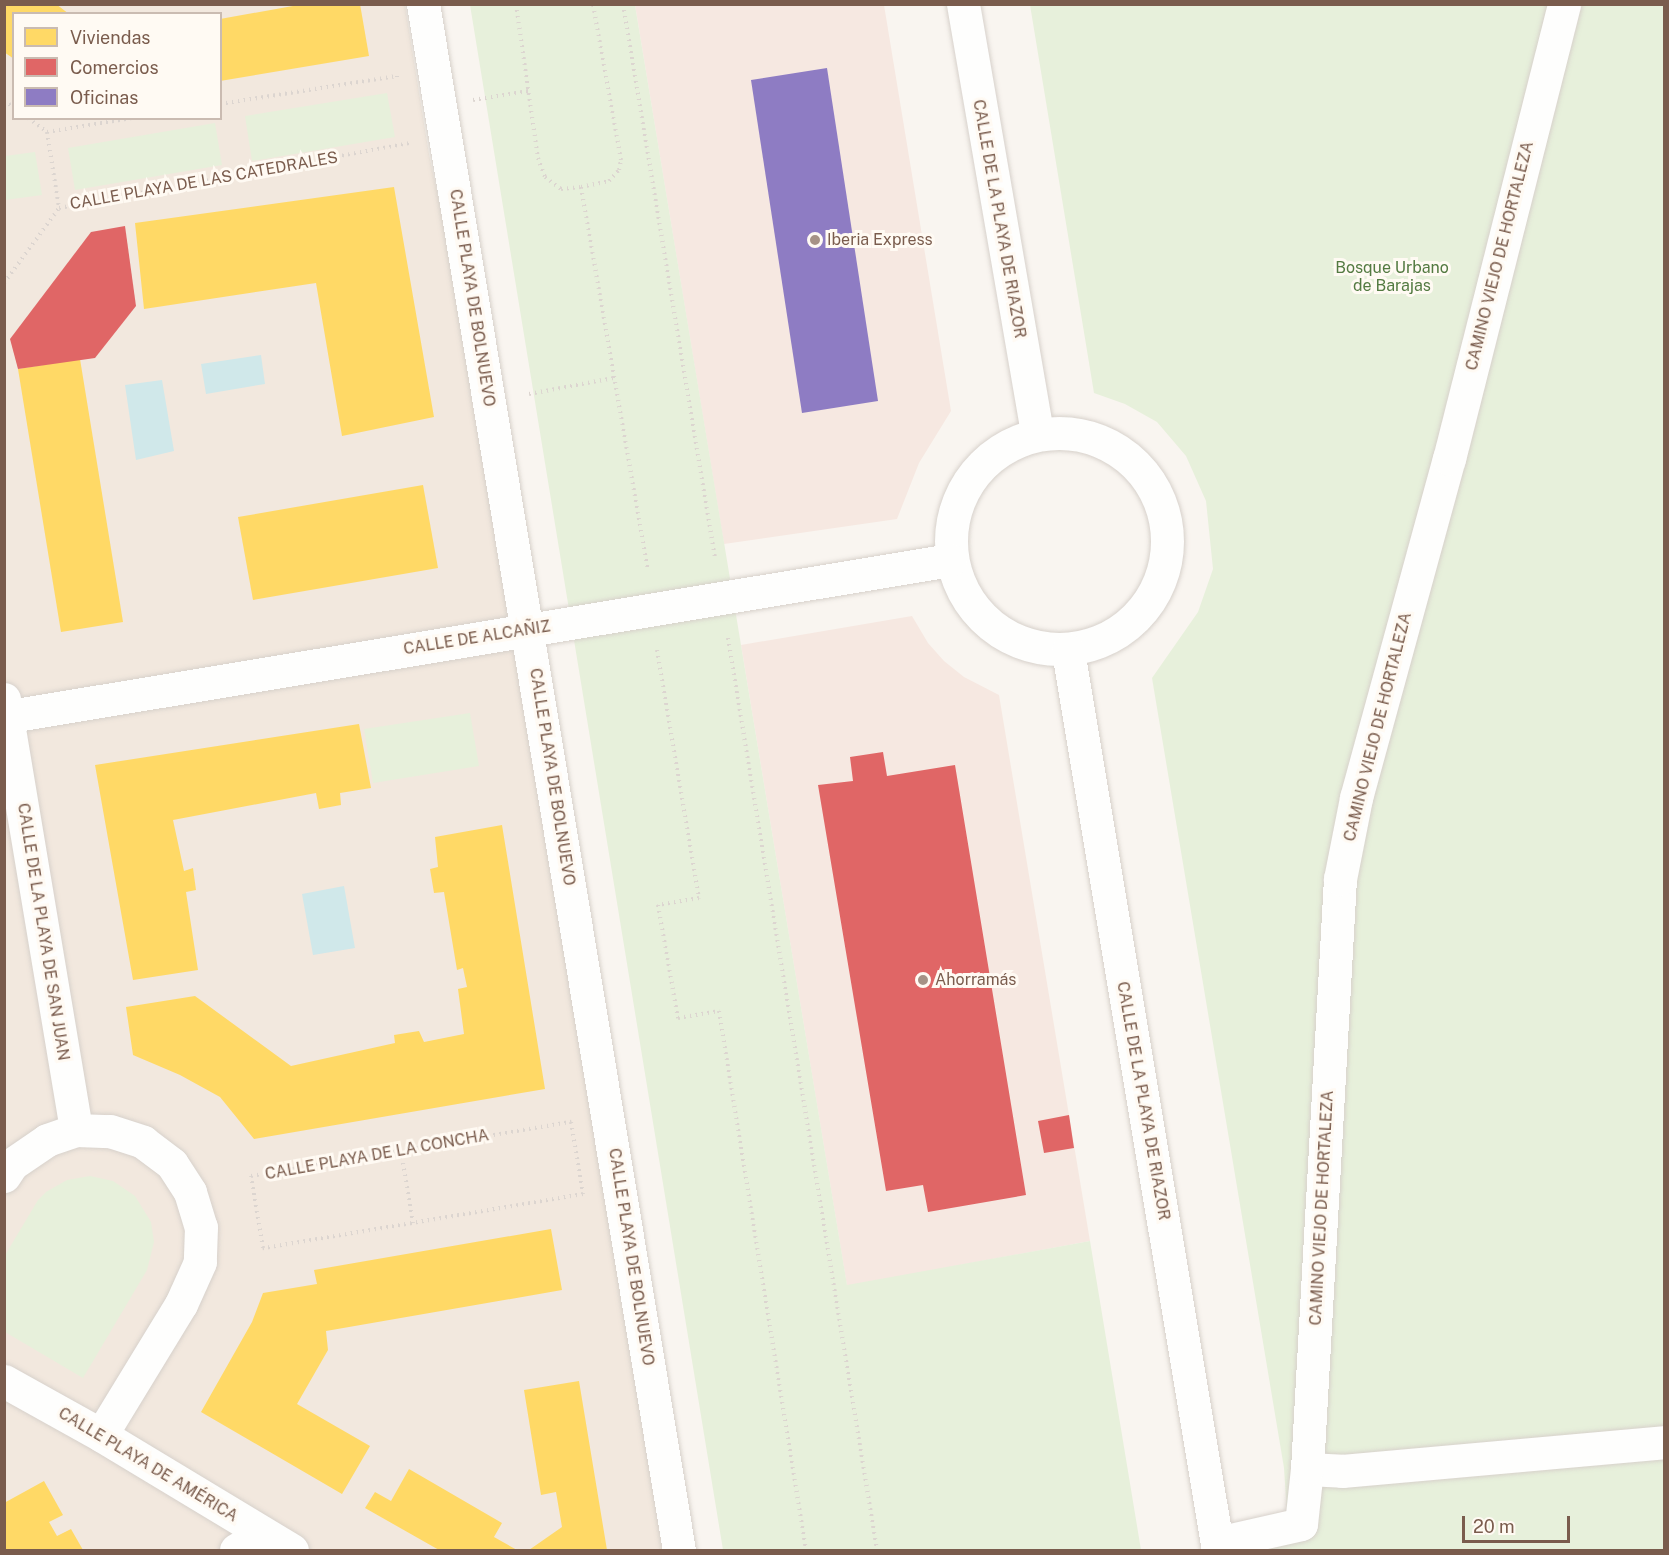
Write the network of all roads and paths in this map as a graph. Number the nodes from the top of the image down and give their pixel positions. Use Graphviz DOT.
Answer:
graph roads {
  1 [pos="423,4"];
  2 [pos="516,4"];
  3 [pos="593,4"];
  4 [pos="623,4"];
  5 [pos="963,4"];
  6 [pos="1564,4"];
  7 [pos="398,85"];
  8 [pos="528,91"];
  9 [pos="466,101"];
  10 [pos="222,104"];
  11 [pos="31,120"];
  12 [pos="120,120"];
  13 [pos="47,132"];
  14 [pos="407,133"];
  15 [pos="581,187"];
  16 [pos="59,208"];
  17 [pos="4,283"];
  18 [pos="614,378"];
  19 [pos="529,394"];
  20 [pos="1037,433"];
  21 [pos="715,558"];
  22 [pos="950,560"];
  23 [pos="648,569"];
  24 [pos="527,629"];
  25 [pos="728,638"];
  26 [pos="657,650"];
  27 [pos="1068,651"];
  28 [pos="6,711"];
  29 [pos="76,1130"];
  30 [pos="401,1151"];
  31 [pos="4,1176"];
  32 [pos="413,1223"];
  33 [pos="4,1381"];
  34 [pos="101,1435"];
  35 [pos="1665,1442"];
  36 [pos="1307,1469"];
  37 [pos="250,1542"];
  38 [pos="1218,1547"];
  39 [pos="291,1551"];
  40 [pos="679,1551"];
  41 [pos="806,1551"];
  42 [pos="877,1551"];
  1 -- 24 [label="street, CALLE PLAYA DE BOLNUEVO"];
  2 -- 8 [label="path"];
  3 -- 15 [label="path"];
  4 -- 21 [label="path"];
  5 -- 20 [label="street, CALLE DE LA PLAYA DE RIAZOR"];
  6 -- 36 [label="street, CAMINO VIEJO DE HORTALEZA"];
  7 -- 10 [label="path"];
  8 -- 9 [label="path"];
  8 -- 15 [label="path"];
  11 -- 13 [label="path"];
  12 -- 13 [label="path"];
  13 -- 16 [label="path"];
  14 -- 16 [label="path, CALLE PLAYA DE LAS CATEDRALES"];
  15 -- 18 [label="path"];
  16 -- 17 [label="path, CALLE PLAYA DE LAS CATEDRALES"];
  18 -- 19 [label="path"];
  18 -- 23 [label="path"];
  20 -- 22 [label="street"];
  20 -- 27 [label="street"];
  22 -- 24 [label="street, CALLE DE ALCAÑIZ"];
  22 -- 27 [label="street"];
  24 -- 28 [label="street, CALLE DE ALCAÑIZ"];
  24 -- 40 [label="street, CALLE PLAYA DE BOLNUEVO"];
  25 -- 42 [label="path"];
  26 -- 41 [label="path"];
  27 -- 38 [label="street, CALLE DE LA PLAYA DE RIAZOR"];
  28 -- 29 [label="street, CALLE DE LA PLAYA DE SAN JUAN"];
  29 -- 31 [label="street"];
  29 -- 34 [label="street"];
  30 -- 32 [label="path"];
  30 -- 32 [label="path, CALLE PLAYA DE LA CONCHA"];
  30 -- 32 [label="path, CALLE PLAYA DE LA CONCHA"];
  33 -- 34 [label="street, CALLE PLAYA DE AMÉRICA"];
  34 -- 37 [label="street, CALLE PLAYA DE AMÉRICA"];
  35 -- 36 [label="street"];
  36 -- 38 [label="street, CAMINO VIEJO DE HORTALEZA"];
  37 -- 39 [label="street, CALLE PLAYA DE AMÉRICA"];
}
